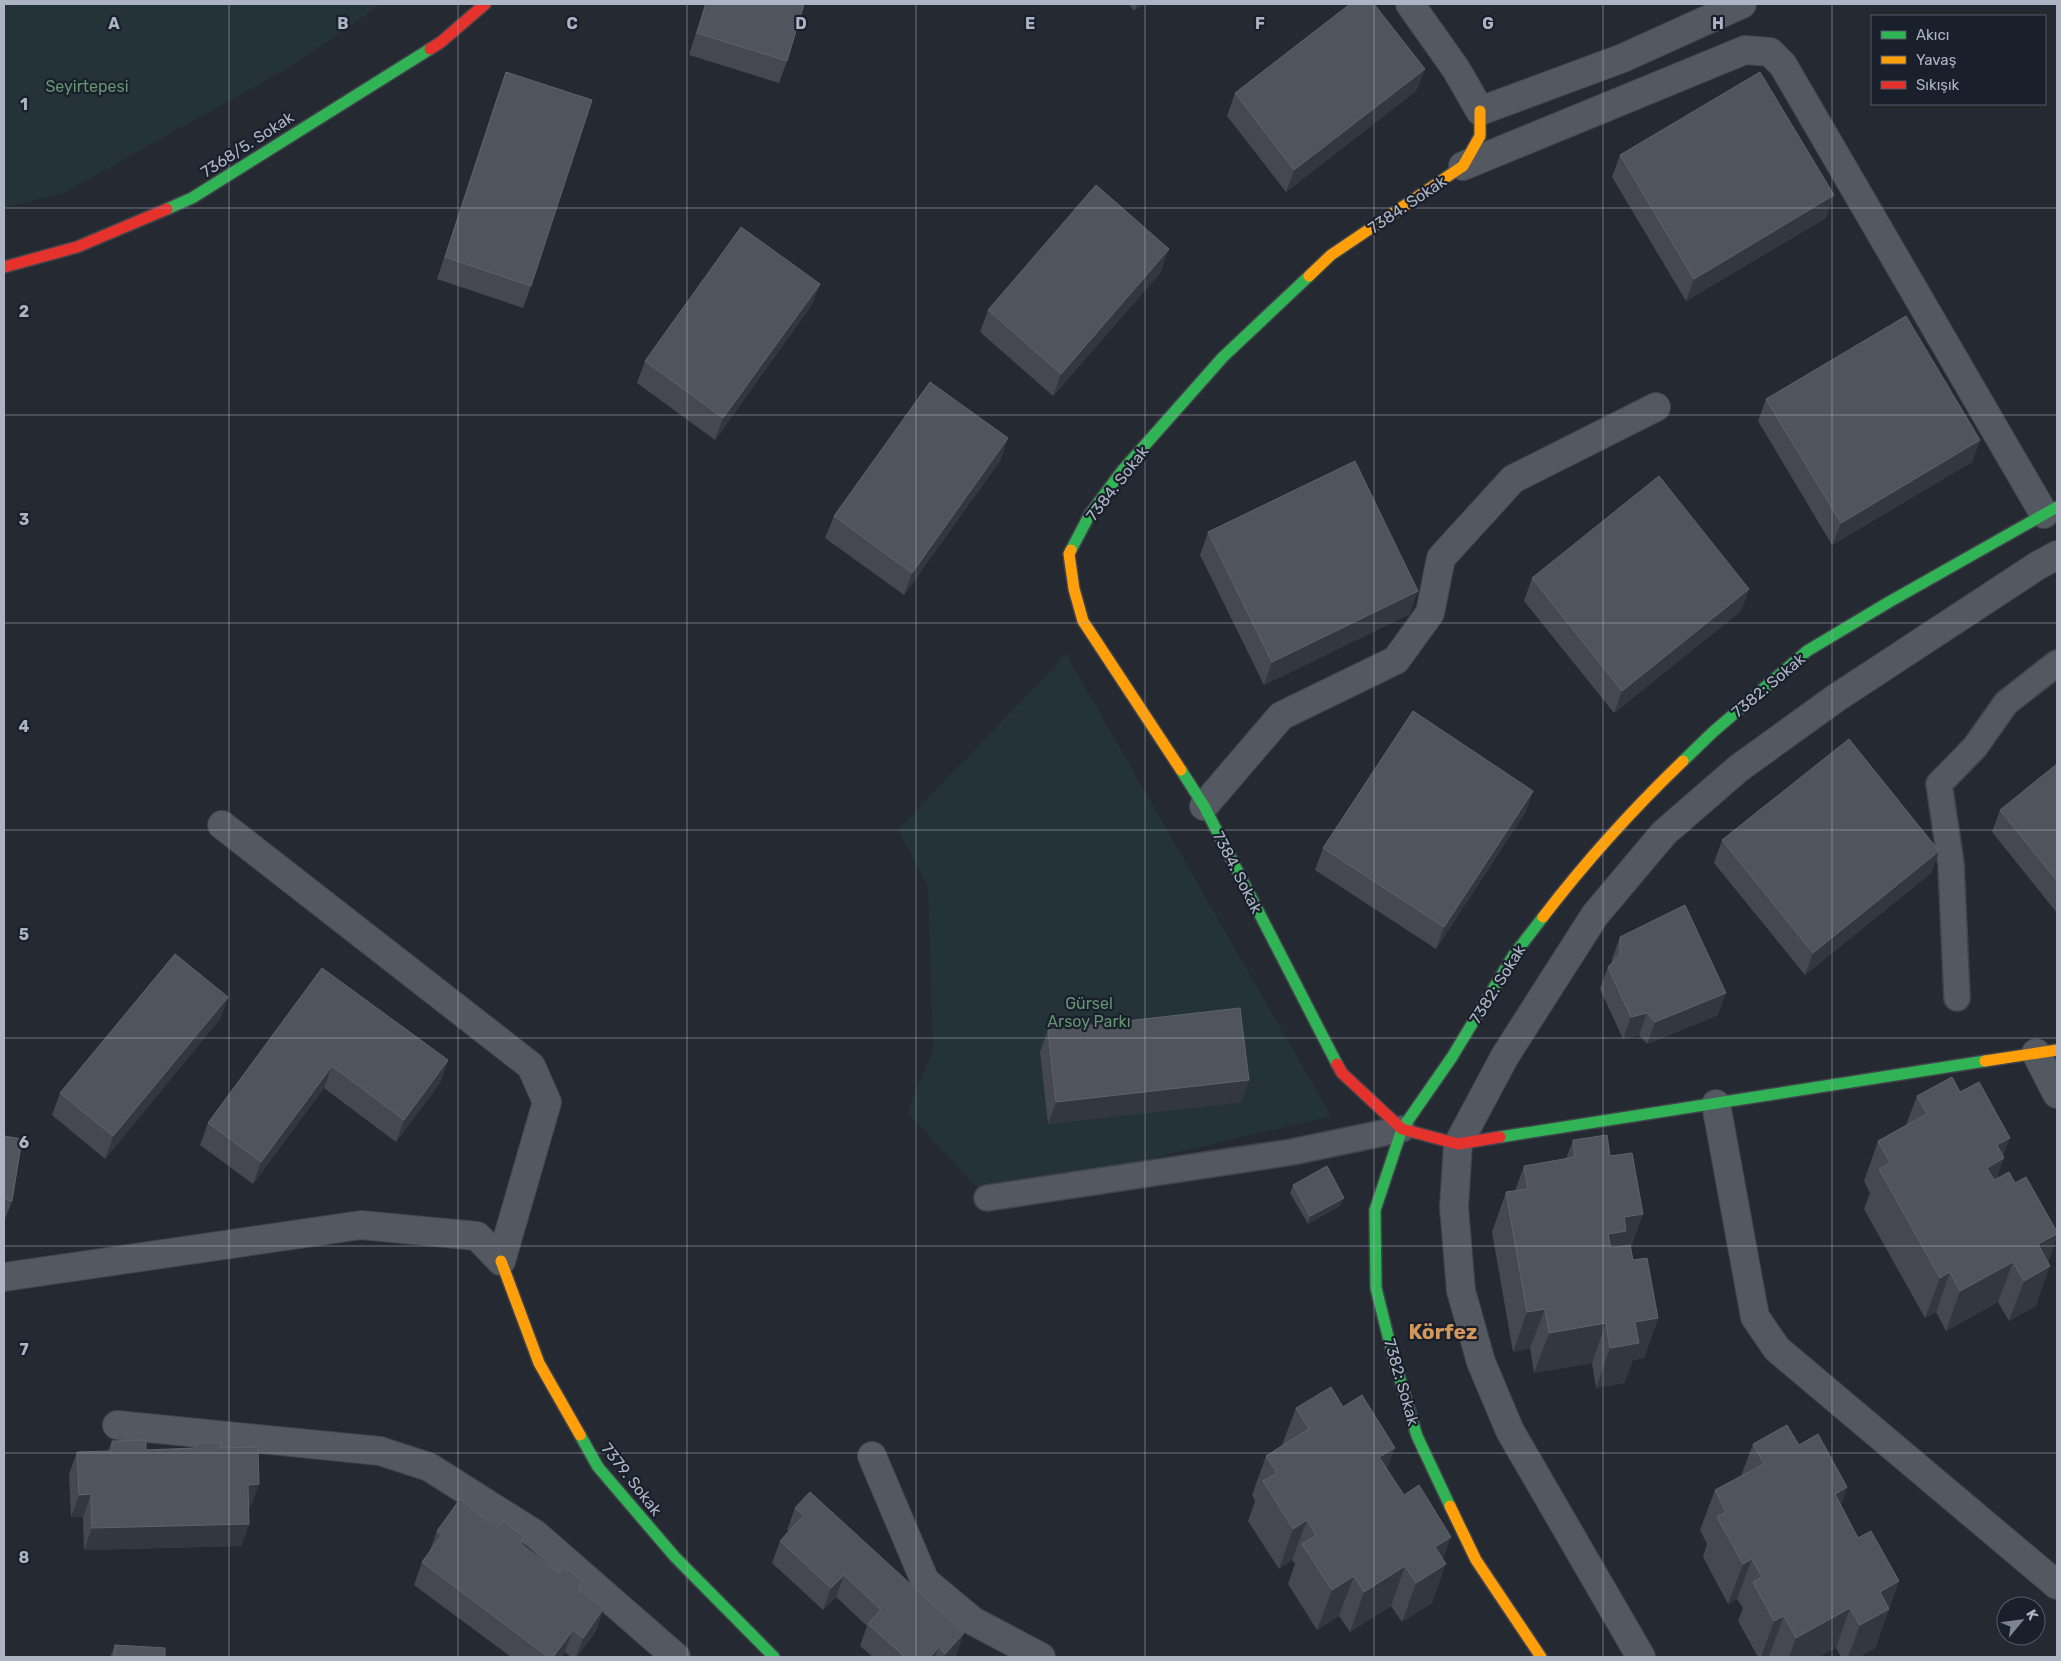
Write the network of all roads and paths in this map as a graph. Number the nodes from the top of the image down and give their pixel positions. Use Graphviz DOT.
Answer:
graph roads {
  1 [pos="485,4"];
  2 [pos="1410,4"];
  3 [pos="1742,4"];
  4 [pos="1480,111"];
  5 [pos="1463,166"];
  6 [pos="4,267"];
  7 [pos="1656,407"];
  8 [pos="2051,511"];
  9 [pos="2057,555"];
  10 [pos="2057,662"];
  11 [pos="1204,806"];
  12 [pos="222,824"];
  13 [pos="1957,998"];
  14 [pos="2047,1051"];
  15 [pos="2057,1094"];
  16 [pos="1716,1104"];
  17 [pos="1402,1129"];
  18 [pos="1458,1144"];
  19 [pos="988,1198"];
  20 [pos="501,1261"];
  21 [pos="4,1277"];
  22 [pos="117,1425"];
  23 [pos="872,1456"];
  24 [pos="2057,1585"];
  25 [pos="676,1657"];
  26 [pos="774,1657"];
  27 [pos="1041,1657"];
  28 [pos="1541,1657"];
  29 [pos="1641,1657"];
  1 -- 6 [label="street, 7368/5. Sokak"];
  2 -- 4 [label="street"];
  3 -- 4 [label="street"];
  4 -- 5 [label="street, 7384. Sokak"];
  5 -- 8 [label="street"];
  5 -- 11 [label="street, 7384. Sokak"];
  7 -- 11 [label="street"];
  8 -- 17 [label="street, 7382: Sokak"];
  9 -- 18 [label="street"];
  10 -- 13 [label="lane"];
  11 -- 17 [label="street, 7384. Sokak"];
  12 -- 20 [label="street"];
  14 -- 15 [label="street"];
  14 -- 16 [label="street"];
  16 -- 18 [label="street"];
  16 -- 24 [label="street"];
  17 -- 18 [label="street, 7384. Sokak"];
  17 -- 19 [label="lane"];
  17 -- 28 [label="street, 7382: Sokak"];
  18 -- 29 [label="street"];
  20 -- 21 [label="street"];
  20 -- 26 [label="street, 7379. Sokak"];
  22 -- 25 [label="street"];
  23 -- 27 [label="street"];
}
